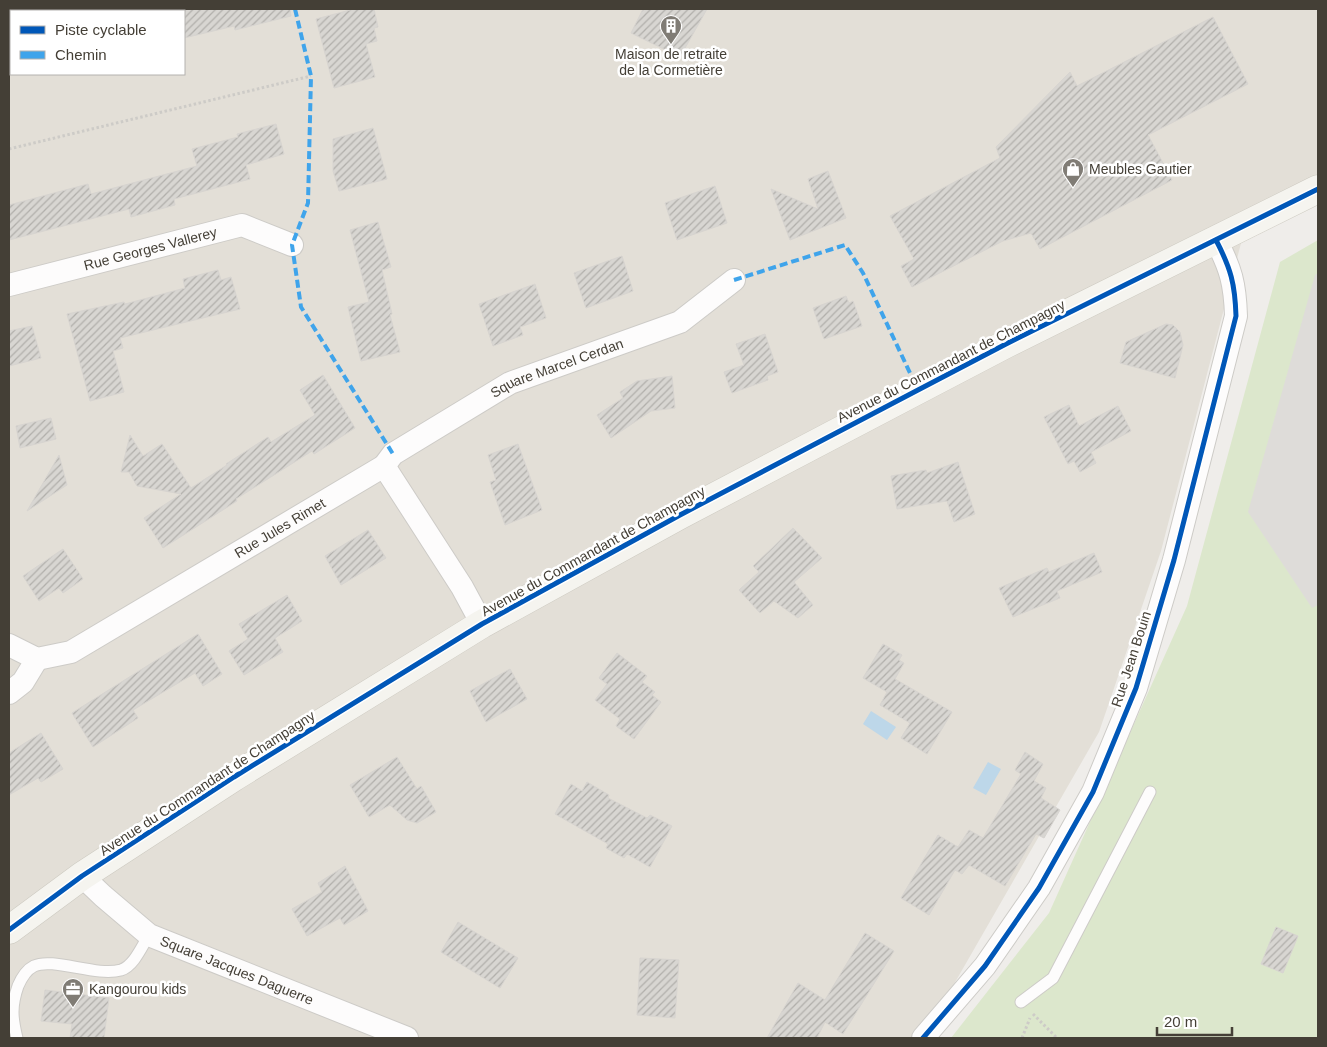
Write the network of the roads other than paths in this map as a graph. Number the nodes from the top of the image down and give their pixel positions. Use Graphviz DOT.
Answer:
graph roads {
  1 [pos="1318,189"];
  2 [pos="1216,240"];
  3 [pos="292,245"];
  4 [pos="734,280"];
  5 [pos="9,285"];
  6 [pos="384,466"];
  7 [pos="482,624"];
  8 [pos="9,646"];
  9 [pos="37,659"];
  10 [pos="9,692"];
  11 [pos="1150,792"];
  12 [pos="82,876"];
  13 [pos="9,930"];
  14 [pos="150,935"];
  15 [pos="1022,1002"];
  16 [pos="17,1038"];
  17 [pos="407,1038"];
  18 [pos="923,1038"];
  1 -- 2 [label="main road, Avenue du Commandant de Champagny"];
  2 -- 7 [label="main road, Avenue du Commandant de Champagny"];
  2 -- 18 [label="street, Rue Jean Bouin"];
  3 -- 5 [label="street, Rue Georges Vallerey"];
  4 -- 6 [label="street, Square Marcel Cerdan"];
  6 -- 7 [label="street"];
  6 -- 9 [label="street, Rue Jules Rimet"];
  7 -- 12 [label="main road, Avenue du Commandant de Champagny"];
  8 -- 9 [label="street"];
  9 -- 10 [label="street"];
  11 -- 15 [label="lane"];
  12 -- 13 [label="main road, Avenue du Commandant de Champagny"];
  12 -- 14 [label="street, Square Jacques Daguerre"];
  14 -- 16 [label="lane"];
  14 -- 17 [label="street, Square Jacques Daguerre"];
}
